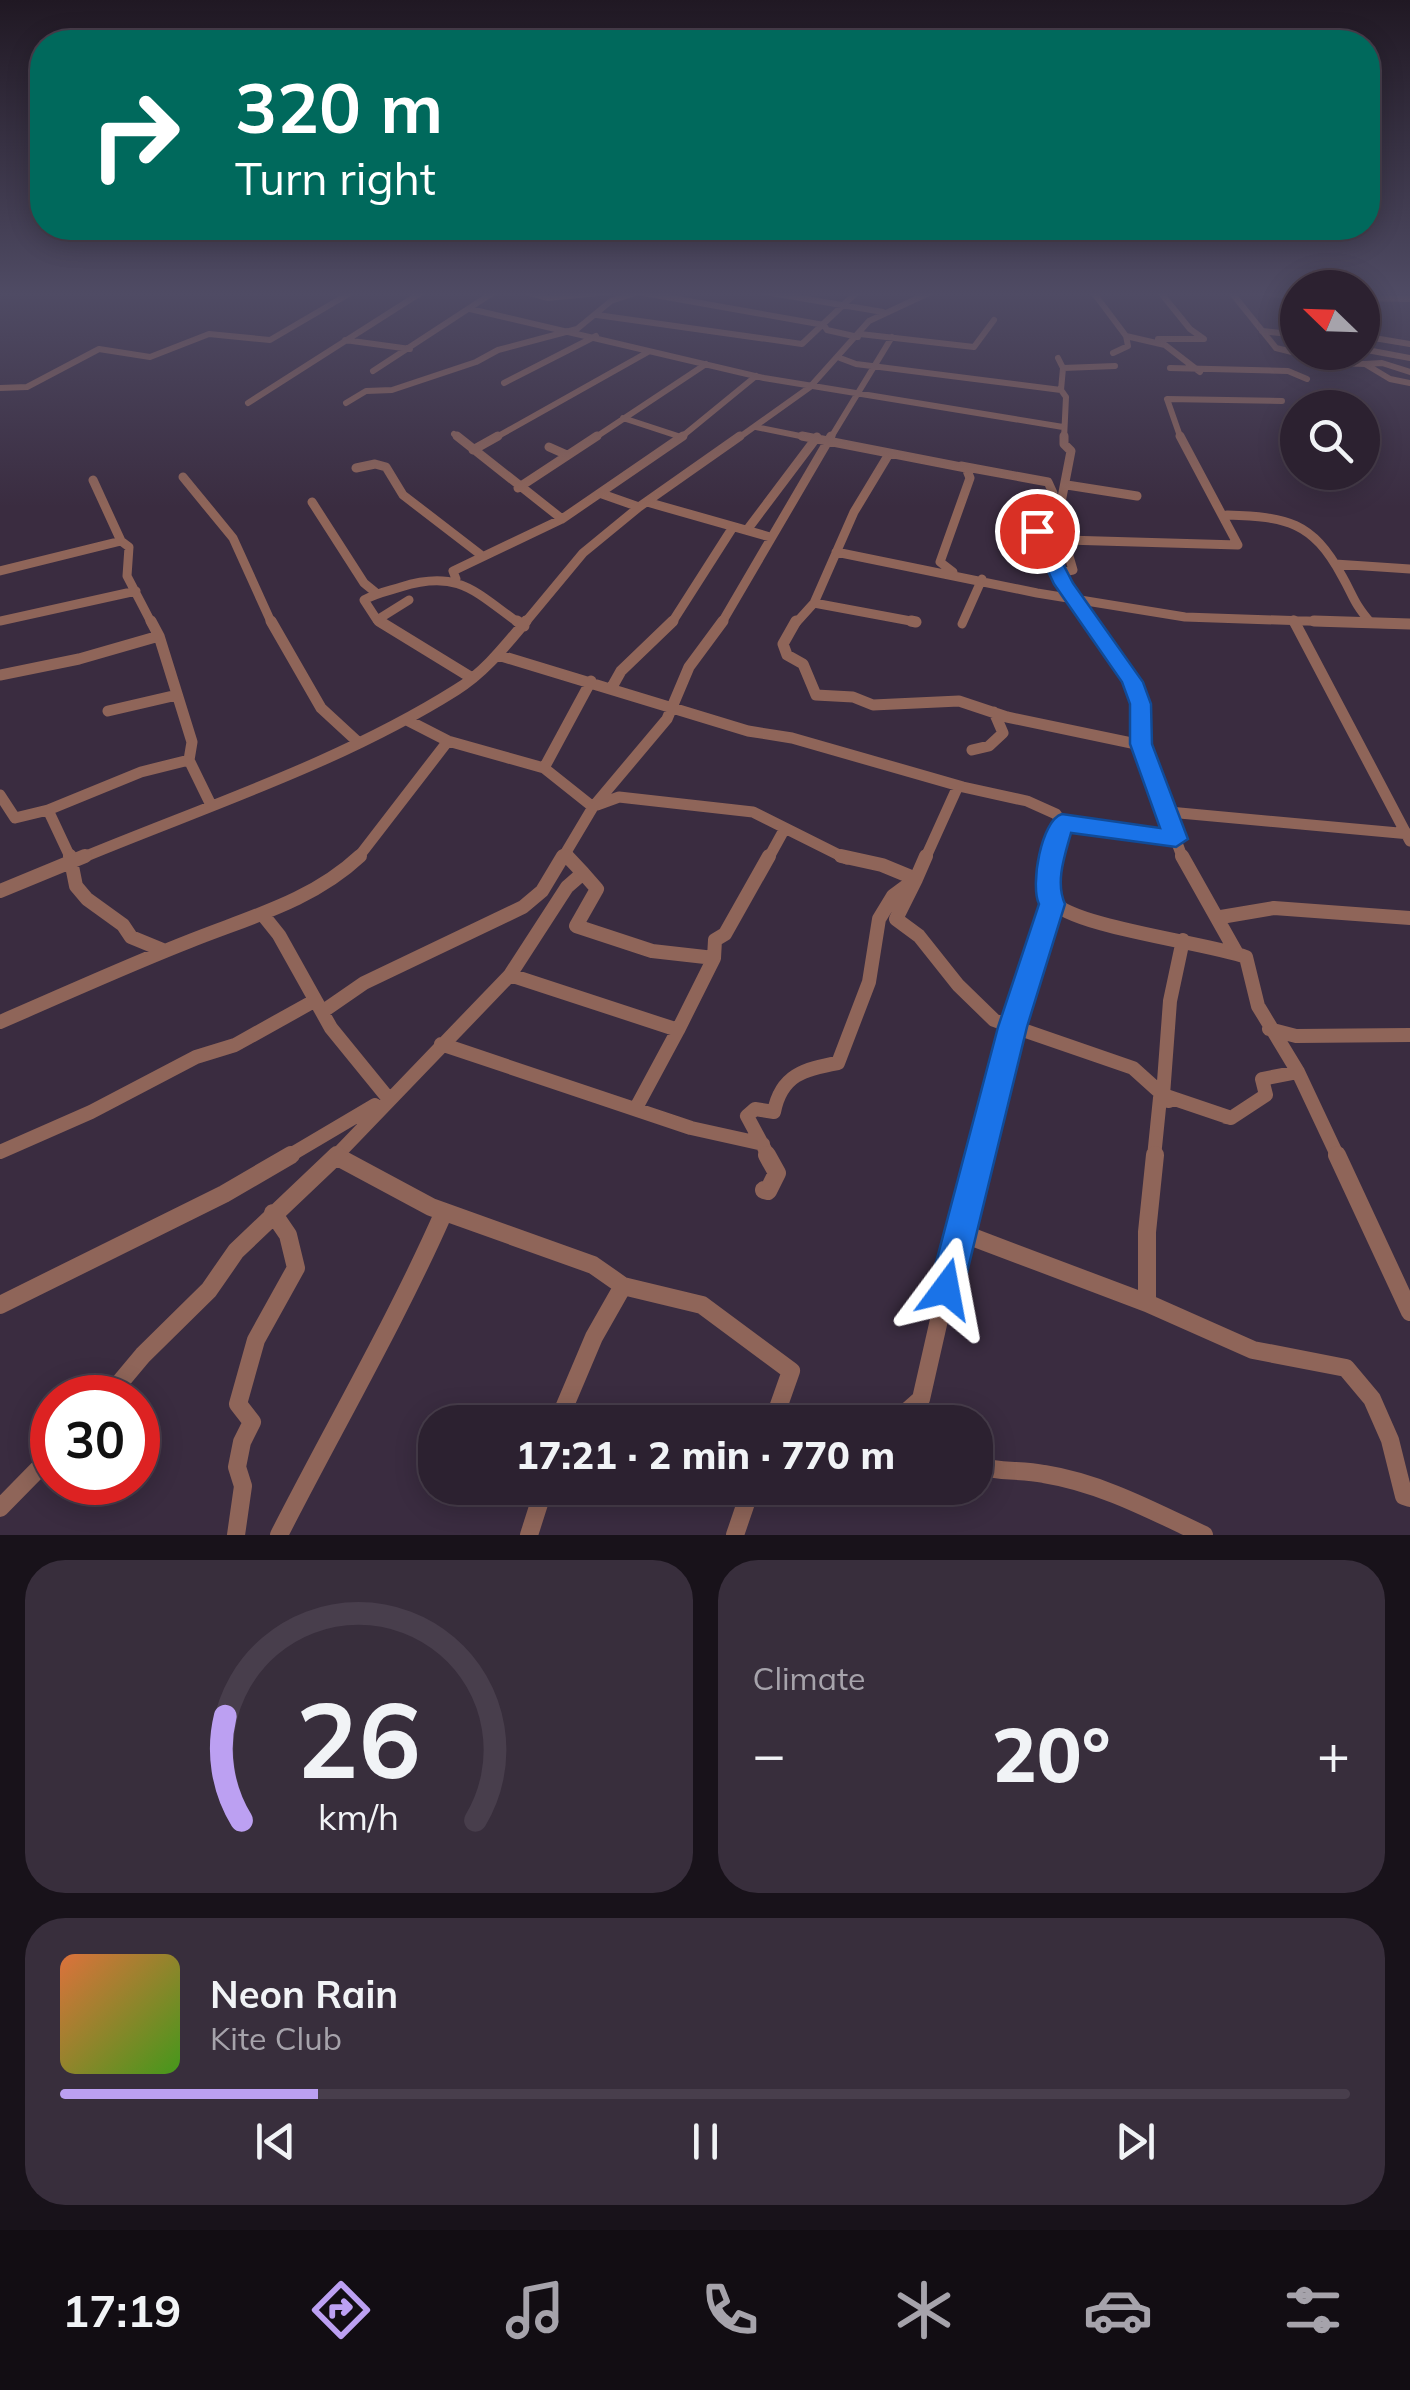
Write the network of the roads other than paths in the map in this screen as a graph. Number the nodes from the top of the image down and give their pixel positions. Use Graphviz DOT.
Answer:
graph roads {
  1 [pos="71,364"];
  2 [pos="309,364"];
  3 [pos="384,364"];
  4 [pos="471,364"];
  5 [pos="542,364"];
  6 [pos="627,364"];
  7 [pos="706,364"];
  8 [pos="834,364"];
  9 [pos="870,364"];
  10 [pos="1061,364"];
  11 [pos="1188,364"];
  12 [pos="1380,364"];
  13 [pos="877,365"];
  14 [pos="1115,366"];
  15 [pos="1063,368"];
  16 [pos="1170,368"];
  17 [pos="373,370"];
  18 [pos="1196,370"];
  19 [pos="1375,370"];
  20 [pos="1410,372"];
  21 [pos="756,376"];
  22 [pos="1307,379"];
  23 [pos="504,383"];
  24 [pos="1410,383"];
  25 [pos="810,387"];
  26 [pos="0,388"];
  27 [pos="1061,390"];
  28 [pos="859,393"];
  29 [pos="1280,401"];
  30 [pos="248,403"];
  31 [pos="346,403"];
  32 [pos="623,418"];
  33 [pos="756,427"];
  34 [pos="1063,427"];
  35 [pos="454,434"];
  36 [pos="681,437"];
  37 [pos="817,437"];
  38 [pos="830,440"];
  39 [pos="549,447"];
  40 [pos="474,450"];
  41 [pos="890,454"];
  42 [pos="567,455"];
  43 [pos="962,466"];
  44 [pos="356,468"];
  45 [pos="183,478"];
  46 [pos="1040,478"];
  47 [pos="93,480"];
  48 [pos="1066,484"];
  49 [pos="518,488"];
  50 [pos="602,494"];
  51 [pos="1138,496"];
  52 [pos="312,502"];
  53 [pos="643,505"];
  54 [pos="1228,515"];
  55 [pos="562,519"];
  56 [pos="734,527"];
  57 [pos="748,530"];
  58 [pos="770,537"];
  59 [pos="1063,537"];
  60 [pos="121,541"];
  61 [pos="1044,541"];
  62 [pos="836,552"];
  63 [pos="481,555"];
  64 [pos="1335,564"];
  65 [pos="1410,569"];
  66 [pos="0,571"];
  67 [pos="1058,573"];
  68 [pos="956,574"];
  69 [pos="456,578"];
  70 [pos="982,579"];
  71 [pos="136,591"];
  72 [pos="375,592"];
  73 [pos="1073,597"];
  74 [pos="409,600"];
  75 [pos="814,603"];
  76 [pos="376,620"];
  77 [pos="1293,620"];
  78 [pos="0,621"];
  79 [pos="916,622"];
  80 [pos="1370,622"];
  81 [pos="962,624"];
  82 [pos="1405,624"];
  83 [pos="524,626"];
  84 [pos="159,636"];
  85 [pos="1410,636"];
  86 [pos="498,656"];
  87 [pos="0,676"];
  88 [pos="472,678"];
  89 [pos="592,681"];
  90 [pos="612,687"];
  91 [pos="177,695"];
  92 [pos="672,707"];
  93 [pos="108,711"];
  94 [pos="994,712"];
  95 [pos="407,720"];
  96 [pos="448,742"];
  97 [pos="359,743"];
  98 [pos="1141,744"];
  99 [pos="972,750"];
  100 [pos="188,760"];
  101 [pos="544,768"];
  102 [pos="958,786"];
  103 [pos="0,796"];
  104 [pos="210,803"];
  105 [pos="594,807"];
  106 [pos="48,810"];
  107 [pos="1168,812"];
  108 [pos="1062,823"];
  109 [pos="784,830"];
  110 [pos="1409,836"];
  111 [pos="1176,839"];
  112 [pos="567,856"];
  113 [pos="73,862"];
  114 [pos="582,873"];
  115 [pos="916,879"];
  116 [pos="0,891"];
  117 [pos="1052,904"];
  118 [pos="264,915"];
  119 [pos="1220,917"];
  120 [pos="1410,918"];
  121 [pos="1183,940"];
  122 [pos="166,951"];
  123 [pos="1236,952"];
  124 [pos="714,958"];
  125 [pos="510,975"];
  126 [pos="318,1006"];
  127 [pos="0,1022"];
  128 [pos="1012,1027"];
  129 [pos="1269,1029"];
  130 [pos="678,1030"];
  131 [pos="1410,1035"];
  132 [pos="1296,1036"];
  133 [pos="441,1044"];
  134 [pos="1286,1052"];
  135 [pos="1298,1072"];
  136 [pos="1163,1096"];
  137 [pos="388,1098"];
  138 [pos="636,1108"];
  139 [pos="1231,1118"];
  140 [pos="763,1144"];
  141 [pos="0,1152"];
  142 [pos="336,1156"];
  143 [pos="764,1190"];
  144 [pos="274,1212"];
  145 [pos="444,1212"];
  146 [pos="959,1232"];
  147 [pos="622,1286"];
  148 [pos="1147,1302"];
  149 [pos="0,1304"];
  150 [pos="1410,1312"];
  151 [pos="126,1375"];
  152 [pos="565,1405"];
  153 [pos="779,1405"];
  154 [pos="914,1405"];
  155 [pos="993,1470"];
  156 [pos="30,1477"];
  157 [pos="1410,1498"];
  158 [pos="539,1505"];
  159 [pos="745,1505"];
  160 [pos="0,1508"];
  161 [pos="236,1535"];
  162 [pos="279,1535"];
  163 [pos="529,1535"];
  164 [pos="735,1535"];
  165 [pos="1204,1535"];
  1 -- 26 [label="street"];
  2 -- 30 [label="street"];
  3 -- 17 [label="street"];
  4 -- 31 [label="street"];
  5 -- 23 [label="street"];
  6 -- 40 [label="street"];
  7 -- 21 [label="street"];
  7 -- 32 [label="street"];
  8 -- 25 [label="street"];
  9 -- 13 [label="street"];
  10 -- 15 [label="street"];
  11 -- 18 [label="street"];
  12 -- 20 [label="street"];
  13 -- 27 [label="street"];
  13 -- 28 [label="street"];
  14 -- 15 [label="street"];
  15 -- 27 [label="street"];
  16 -- 18 [label="street"];
  18 -- 22 [label="street"];
  19 -- 24 [label="street"];
  21 -- 25 [label="street"];
  21 -- 36 [label="street"];
  25 -- 28 [label="street"];
  25 -- 33 [label="street"];
  27 -- 34 [label="street"];
  28 -- 34 [label="street"];
  28 -- 38 [label="street"];
  29 -- 54 [label="street"];
  32 -- 36 [label="street"];
  32 -- 42 [label="street"];
  33 -- 37 [label="street"];
  33 -- 53 [label="street"];
  34 -- 48 [label="street"];
  35 -- 40 [label="street"];
  36 -- 50 [label="street"];
  37 -- 38 [label="street"];
  37 -- 57 [label="street"];
  38 -- 41 [label="street"];
  38 -- 58 [label="street"];
  39 -- 42 [label="street"];
  40 -- 49 [label="street"];
  41 -- 43 [label="street"];
  41 -- 62 [label="street"];
  42 -- 49 [label="street"];
  43 -- 46 [label="street"];
  43 -- 68 [label="street"];
  44 -- 63 [label="street"];
  45 -- 97 [label="street"];
  46 -- 48 [label="street"];
  46 -- 61 [label="street"];
  47 -- 60 [label="street"];
  48 -- 51 [label="street"];
  48 -- 59 [label="street"];
  49 -- 55 [label="street"];
  50 -- 53 [label="street"];
  50 -- 55 [label="street"];
  52 -- 72 [label="street"];
  53 -- 56 [label="street"];
  53 -- 83 [label="street"];
  54 -- 59 [label="street"];
  54 -- 64 [label="street"];
  55 -- 63 [label="street"];
  56 -- 57 [label="street"];
  56 -- 90 [label="street"];
  57 -- 58 [label="street"];
  58 -- 92 [label="street"];
  59 -- 61 [label="street"];
  59 -- 67 [label="street"];
  60 -- 66 [label="street"];
  60 -- 71 [label="street"];
  61 -- 67 [label="street"];
  62 -- 68 [label="street"];
  62 -- 75 [label="street"];
  63 -- 69 [label="street"];
  64 -- 65 [label="street"];
  64 -- 80 [label="street"];
  67 -- 73 [label="street"];
  68 -- 70 [label="street"];
  69 -- 72 [label="street"];
  69 -- 83 [label="street"];
  70 -- 73 [label="street"];
  70 -- 81 [label="street"];
  71 -- 78 [label="street"];
  71 -- 84 [label="street"];
  72 -- 76 [label="street"];
  73 -- 77 [label="street"];
  73 -- 98 [label="street"];
  74 -- 76 [label="street"];
  75 -- 79 [label="street"];
  75 -- 94 [label="street"];
  76 -- 88 [label="street"];
  77 -- 80 [label="street"];
  77 -- 110 [label="street"];
  80 -- 82 [label="street"];
  82 -- 85 [label="street"];
  83 -- 86 [label="street"];
  84 -- 87 [label="street"];
  84 -- 91 [label="street"];
  86 -- 88 [label="street"];
  86 -- 89 [label="street"];
  88 -- 95 [label="street"];
  89 -- 90 [label="street"];
  89 -- 101 [label="street"];
  90 -- 92 [label="street"];
  91 -- 93 [label="street"];
  91 -- 100 [label="street"];
  92 -- 102 [label="street"];
  92 -- 105 [label="street"];
  94 -- 98 [label="street"];
  94 -- 99 [label="street"];
  95 -- 96 [label="street"];
  95 -- 97 [label="street"];
  96 -- 101 [label="street"];
  96 -- 118 [label="street"];
  97 -- 104 [label="street"];
  98 -- 107 [label="street"];
  100 -- 104 [label="street"];
  100 -- 106 [label="street"];
  101 -- 105 [label="street"];
  102 -- 108 [label="street"];
  102 -- 115 [label="street"];
  103 -- 106 [label="street"];
  104 -- 113 [label="street"];
  105 -- 109 [label="street"];
  105 -- 112 [label="street"];
  106 -- 113 [label="street"];
  107 -- 110 [label="street"];
  107 -- 111 [label="street"];
  108 -- 111 [label="street"];
  108 -- 117 [label="street"];
  109 -- 115 [label="street"];
  109 -- 124 [label="street"];
  111 -- 119 [label="street"];
  112 -- 114 [label="street"];
  112 -- 126 [label="street"];
  113 -- 116 [label="street"];
  113 -- 122 [label="street"];
  114 -- 124 [label="street"];
  114 -- 125 [label="street"];
  115 -- 128 [label="street"];
  115 -- 140 [label="street"];
  117 -- 121 [label="street"];
  117 -- 128 [label="street"];
  118 -- 122 [label="street"];
  118 -- 126 [label="street"];
  119 -- 120 [label="street"];
  119 -- 123 [label="street"];
  121 -- 123 [label="street"];
  121 -- 136 [label="street"];
  122 -- 127 [label="street"];
  123 -- 129 [label="street"];
  124 -- 130 [label="street"];
  125 -- 130 [label="street"];
  125 -- 133 [label="street"];
  126 -- 137 [label="street"];
  126 -- 141 [label="street"];
  128 -- 136 [label="street"];
  128 -- 146 [label="street"];
  129 -- 132 [label="street"];
  129 -- 134 [label="street"];
  130 -- 138 [label="street"];
  131 -- 132 [label="street"];
  132 -- 134 [label="street"];
  133 -- 137 [label="street"];
  133 -- 138 [label="street"];
  134 -- 135 [label="street"];
  135 -- 139 [label="street"];
  135 -- 150 [label="street"];
  136 -- 139 [label="street"];
  137 -- 142 [label="street"];
  137 -- 149 [label="street"];
  138 -- 140 [label="street"];
  139 -- 148 [label="street"];
  140 -- 143 [label="street"];
  142 -- 144 [label="street"];
  142 -- 145 [label="street"];
  144 -- 151 [label="street"];
  144 -- 161 [label="street"];
  145 -- 147 [label="street"];
  145 -- 162 [label="street"];
  146 -- 148 [label="street"];
  146 -- 154 [label="street"];
  147 -- 152 [label="street"];
  147 -- 153 [label="street"];
  148 -- 157 [label="street"];
  155 -- 165 [label="street"];
  156 -- 160 [label="street"];
  158 -- 163 [label="street"];
  159 -- 164 [label="street"];
}
